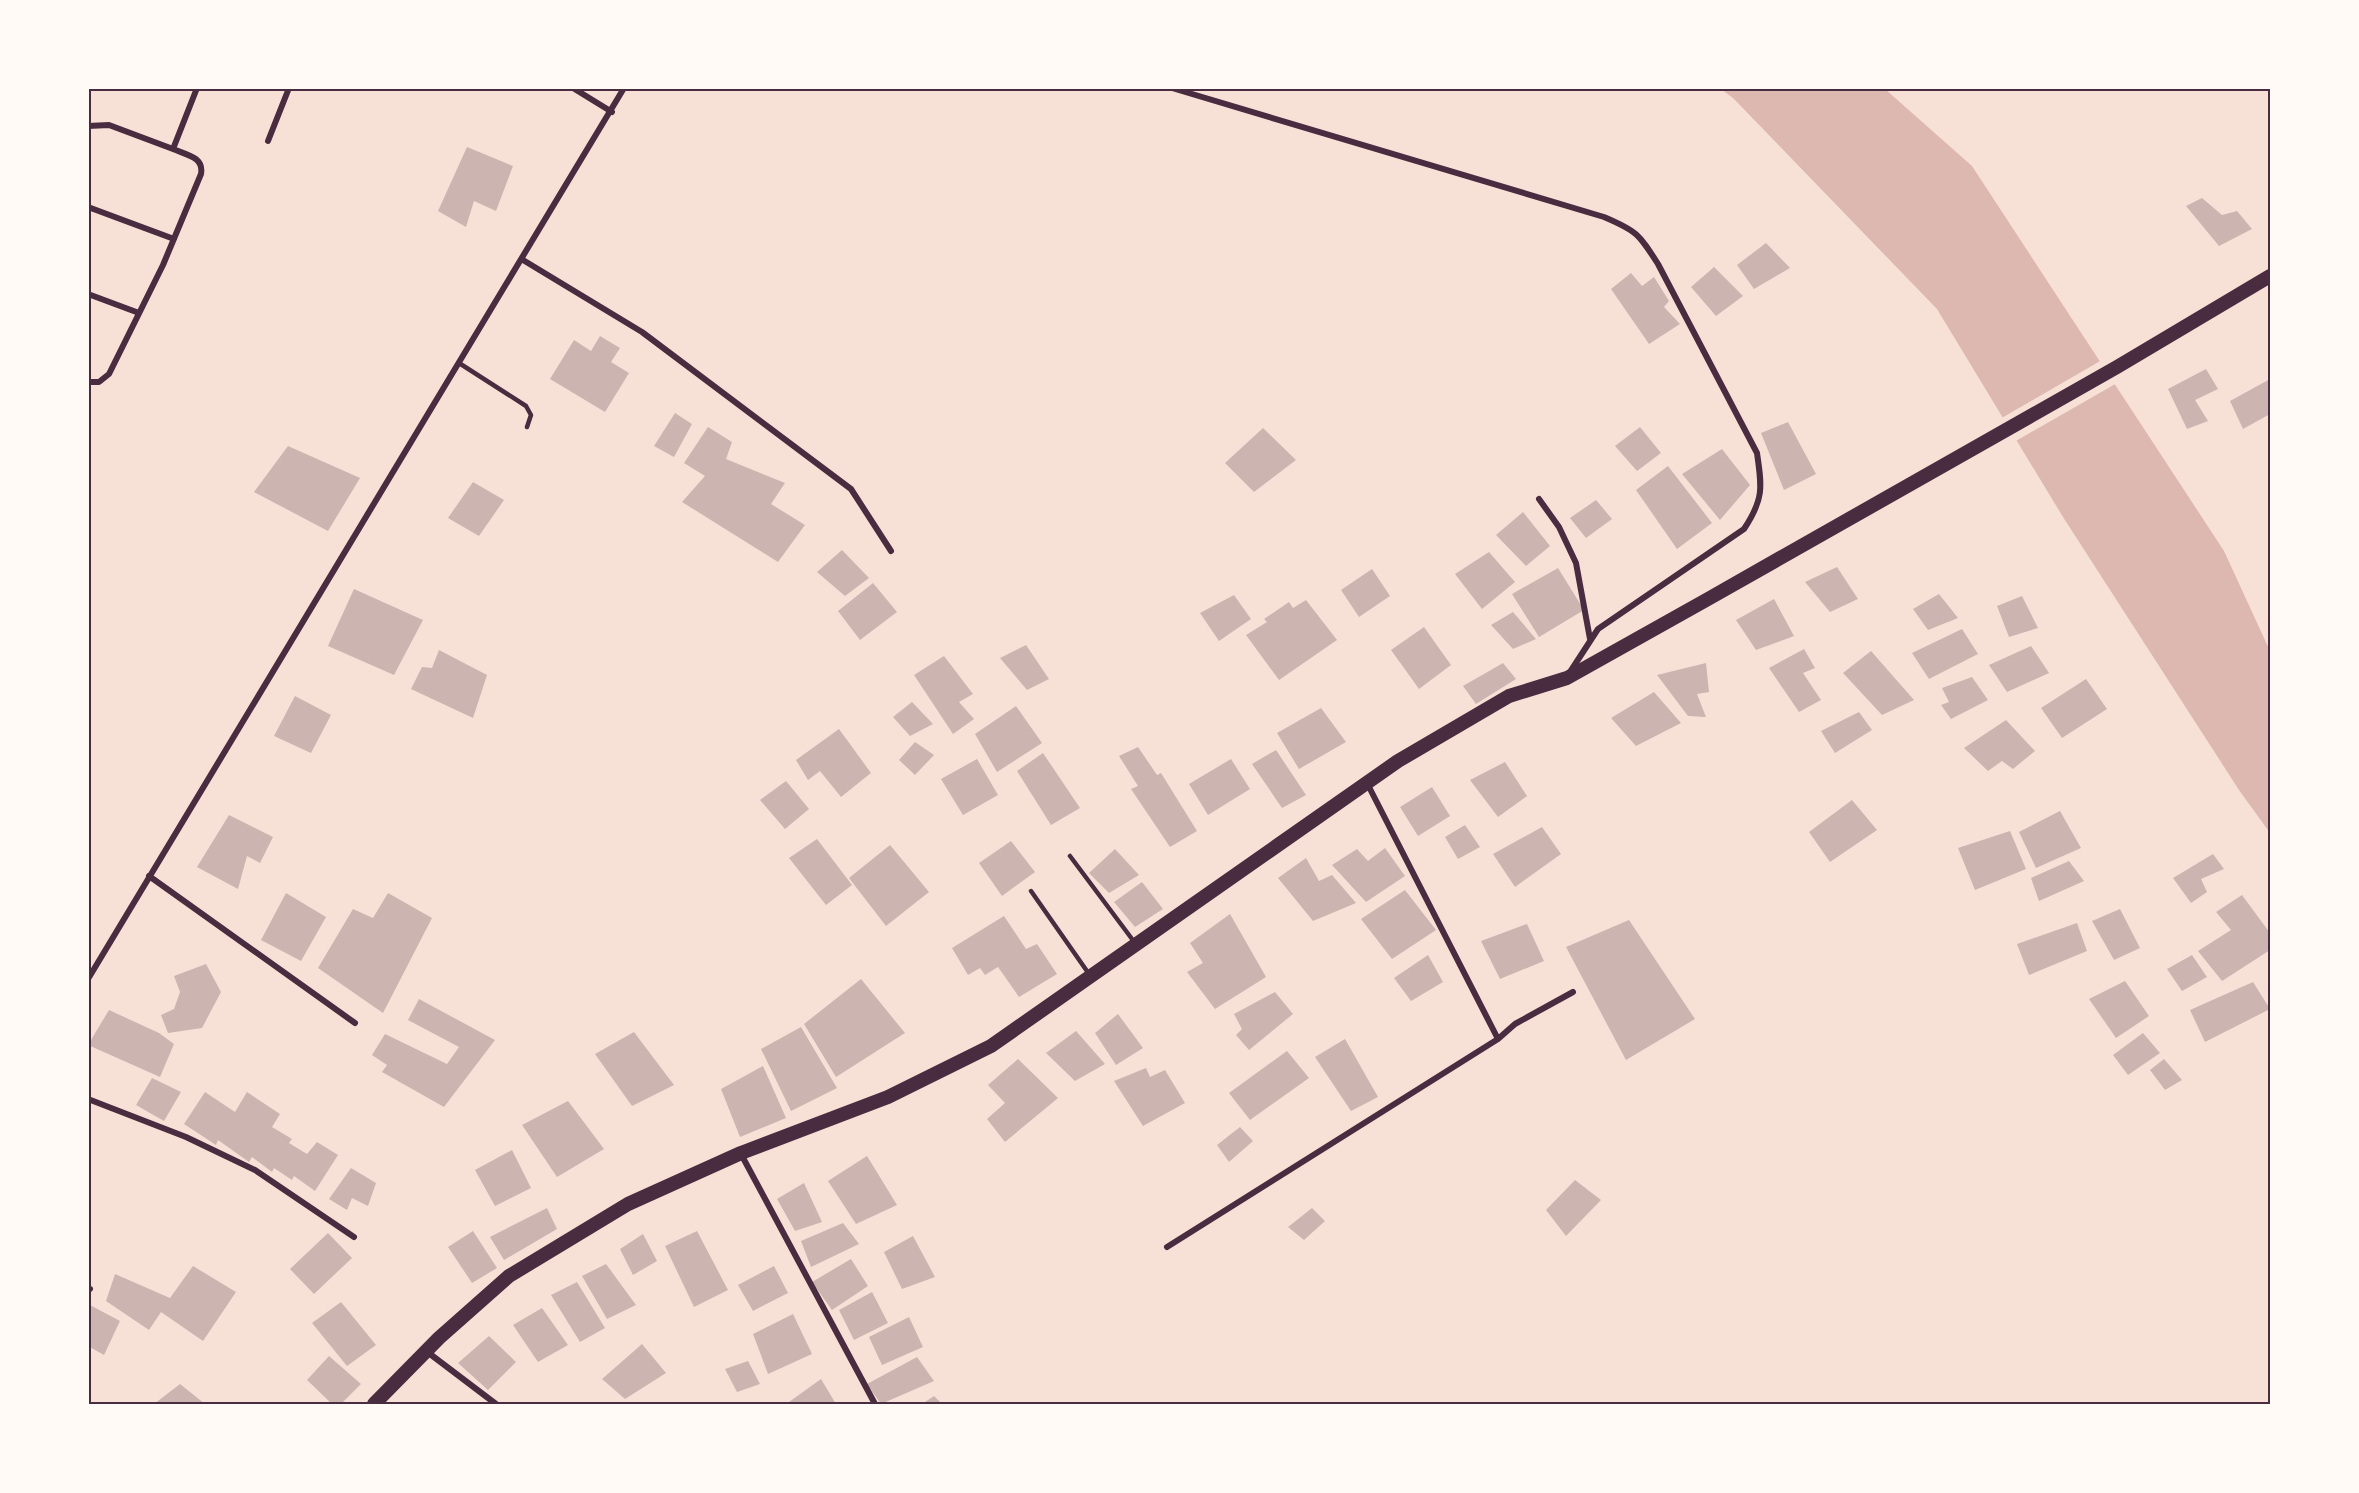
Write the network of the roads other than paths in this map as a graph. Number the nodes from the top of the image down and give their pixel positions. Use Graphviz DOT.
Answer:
graph roads {
  1 [pos="197,88"];
  2 [pos="290,88"];
  3 [pos="573,88"];
  4 [pos="624,88"];
  5 [pos="1172,88"];
  6 [pos="612,112"];
  7 [pos="88,126"];
  8 [pos="268,141"];
  9 [pos="173,149"];
  10 [pos="88,207"];
  11 [pos="174,239"];
  12 [pos="523,260"];
  13 [pos="2271,276"];
  14 [pos="88,294"];
  15 [pos="139,314"];
  16 [pos="459,363"];
  17 [pos="88,382"];
  18 [pos="527,427"];
  19 [pos="1539,499"];
  20 [pos="891,551"];
  21 [pos="1590,639"];
  22 [pos="1567,678"];
  23 [pos="1367,783"];
  24 [pos="1070,856"];
  25 [pos="149,876"];
  26 [pos="1031,891"];
  27 [pos="1136,945"];
  28 [pos="1091,977"];
  29 [pos="88,979"];
  30 [pos="1573,992"];
  31 [pos="355,1023"];
  32 [pos="1498,1039"];
  33 [pos="88,1099"];
  34 [pos="741,1153"];
  35 [pos="354,1237"];
  36 [pos="1167,1247"];
  37 [pos="426,1351"];
  38 [pos="374,1404"];
  39 [pos="496,1404"];
  40 [pos="875,1404"];
  1 -- 9 [label="street"];
  2 -- 8 [label="street"];
  3 -- 6 [label="street"];
  4 -- 6 [label="street"];
  5 -- 21 [label="street"];
  6 -- 12 [label="street"];
  7 -- 9 [label="street"];
  9 -- 11 [label="street"];
  10 -- 11 [label="street"];
  11 -- 15 [label="street"];
  12 -- 16 [label="street"];
  12 -- 20 [label="street"];
  13 -- 22 [label="main road"];
  14 -- 15 [label="street"];
  15 -- 17 [label="street"];
  16 -- 18 [label="lane"];
  16 -- 25 [label="street"];
  19 -- 21 [label="street"];
  21 -- 22 [label="street"];
  22 -- 23 [label="main road"];
  23 -- 27 [label="main road"];
  23 -- 32 [label="street"];
  24 -- 27 [label="lane"];
  25 -- 29 [label="street"];
  25 -- 31 [label="street"];
  26 -- 28 [label="lane"];
  27 -- 28 [label="main road"];
  28 -- 34 [label="main road"];
  30 -- 32 [label="street"];
  32 -- 36 [label="street"];
  33 -- 35 [label="street"];
  34 -- 37 [label="main road"];
  34 -- 40 [label="street"];
  37 -- 38 [label="main road"];
  37 -- 39 [label="street"];
}
